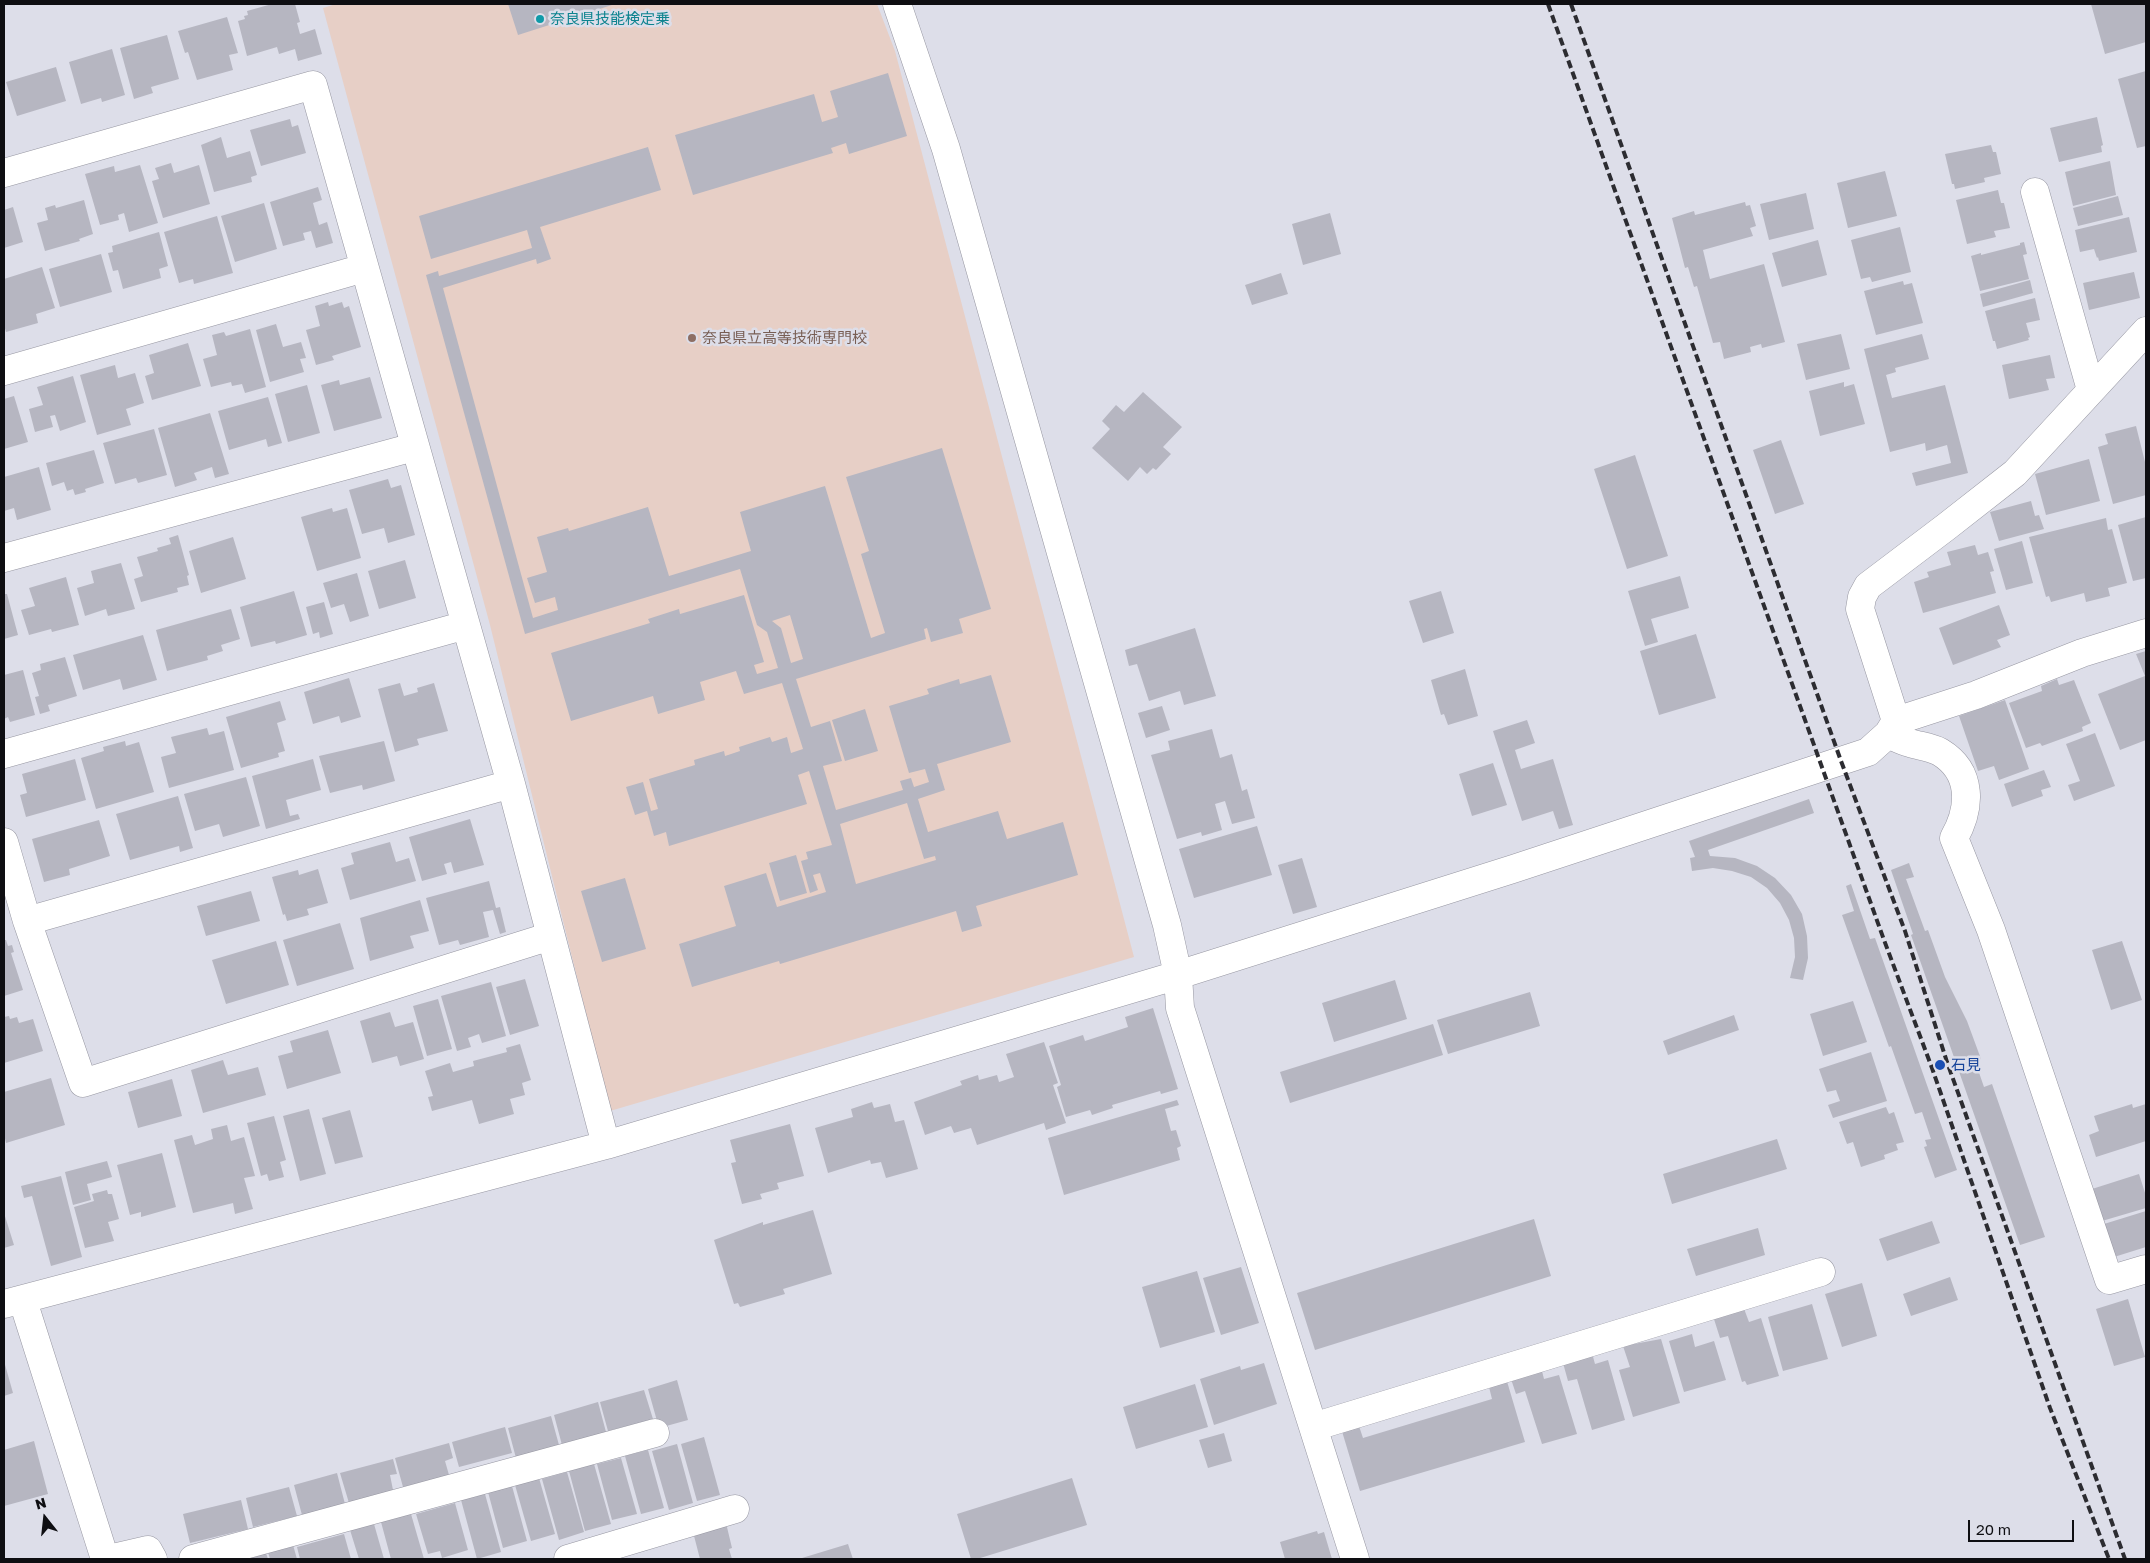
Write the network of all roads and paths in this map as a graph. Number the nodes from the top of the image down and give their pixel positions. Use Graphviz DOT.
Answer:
graph roads {
  1 [pos="897,4"];
  2 [pos="4,173"];
  3 [pos="2035,192"];
  4 [pos="364,268"];
  5 [pos="2146,331"];
  6 [pos="4,371"];
  7 [pos="2091,390"];
  8 [pos="414,446"];
  9 [pos="4,558"];
  10 [pos="466,625"];
  11 [pos="2146,633"];
  12 [pos="1892,728"];
  13 [pos="4,754"];
  14 [pos="511,784"];
  15 [pos="4,842"];
  16 [pos="27,922"];
  17 [pos="551,936"];
  18 [pos="1178,975"];
  19 [pos="606,1145"];
  20 [pos="2146,1269"];
  21 [pos="1821,1272"];
  22 [pos="13,1302"];
  23 [pos="1313,1427"];
  24 [pos="655,1433"];
  25 [pos="735,1509"];
  26 [pos="107,1559"];
  27 [pos="153,1559"];
  28 [pos="194,1559"];
  29 [pos="568,1559"];
  30 [pos="1355,1559"];
  1 -- 18 [label="street"];
  2 -- 4 [label="street"];
  3 -- 7 [label="street"];
  4 -- 6 [label="street"];
  4 -- 8 [label="street"];
  5 -- 7 [label="street"];
  7 -- 12 [label="street"];
  8 -- 9 [label="street"];
  8 -- 10 [label="street"];
  10 -- 13 [label="street"];
  10 -- 14 [label="street"];
  11 -- 12 [label="street"];
  12 -- 18 [label="street"];
  12 -- 20 [label="street"];
  14 -- 16 [label="street"];
  14 -- 17 [label="street"];
  15 -- 16 [label="street"];
  16 -- 17 [label="street"];
  17 -- 19 [label="street"];
  18 -- 19 [label="street"];
  18 -- 23 [label="street"];
  19 -- 22 [label="street"];
  21 -- 23 [label="street"];
  22 -- 26 [label="street"];
  23 -- 30 [label="street"];
  24 -- 28 [label="street"];
  25 -- 29 [label="street"];
  26 -- 27 [label="street"];
}
